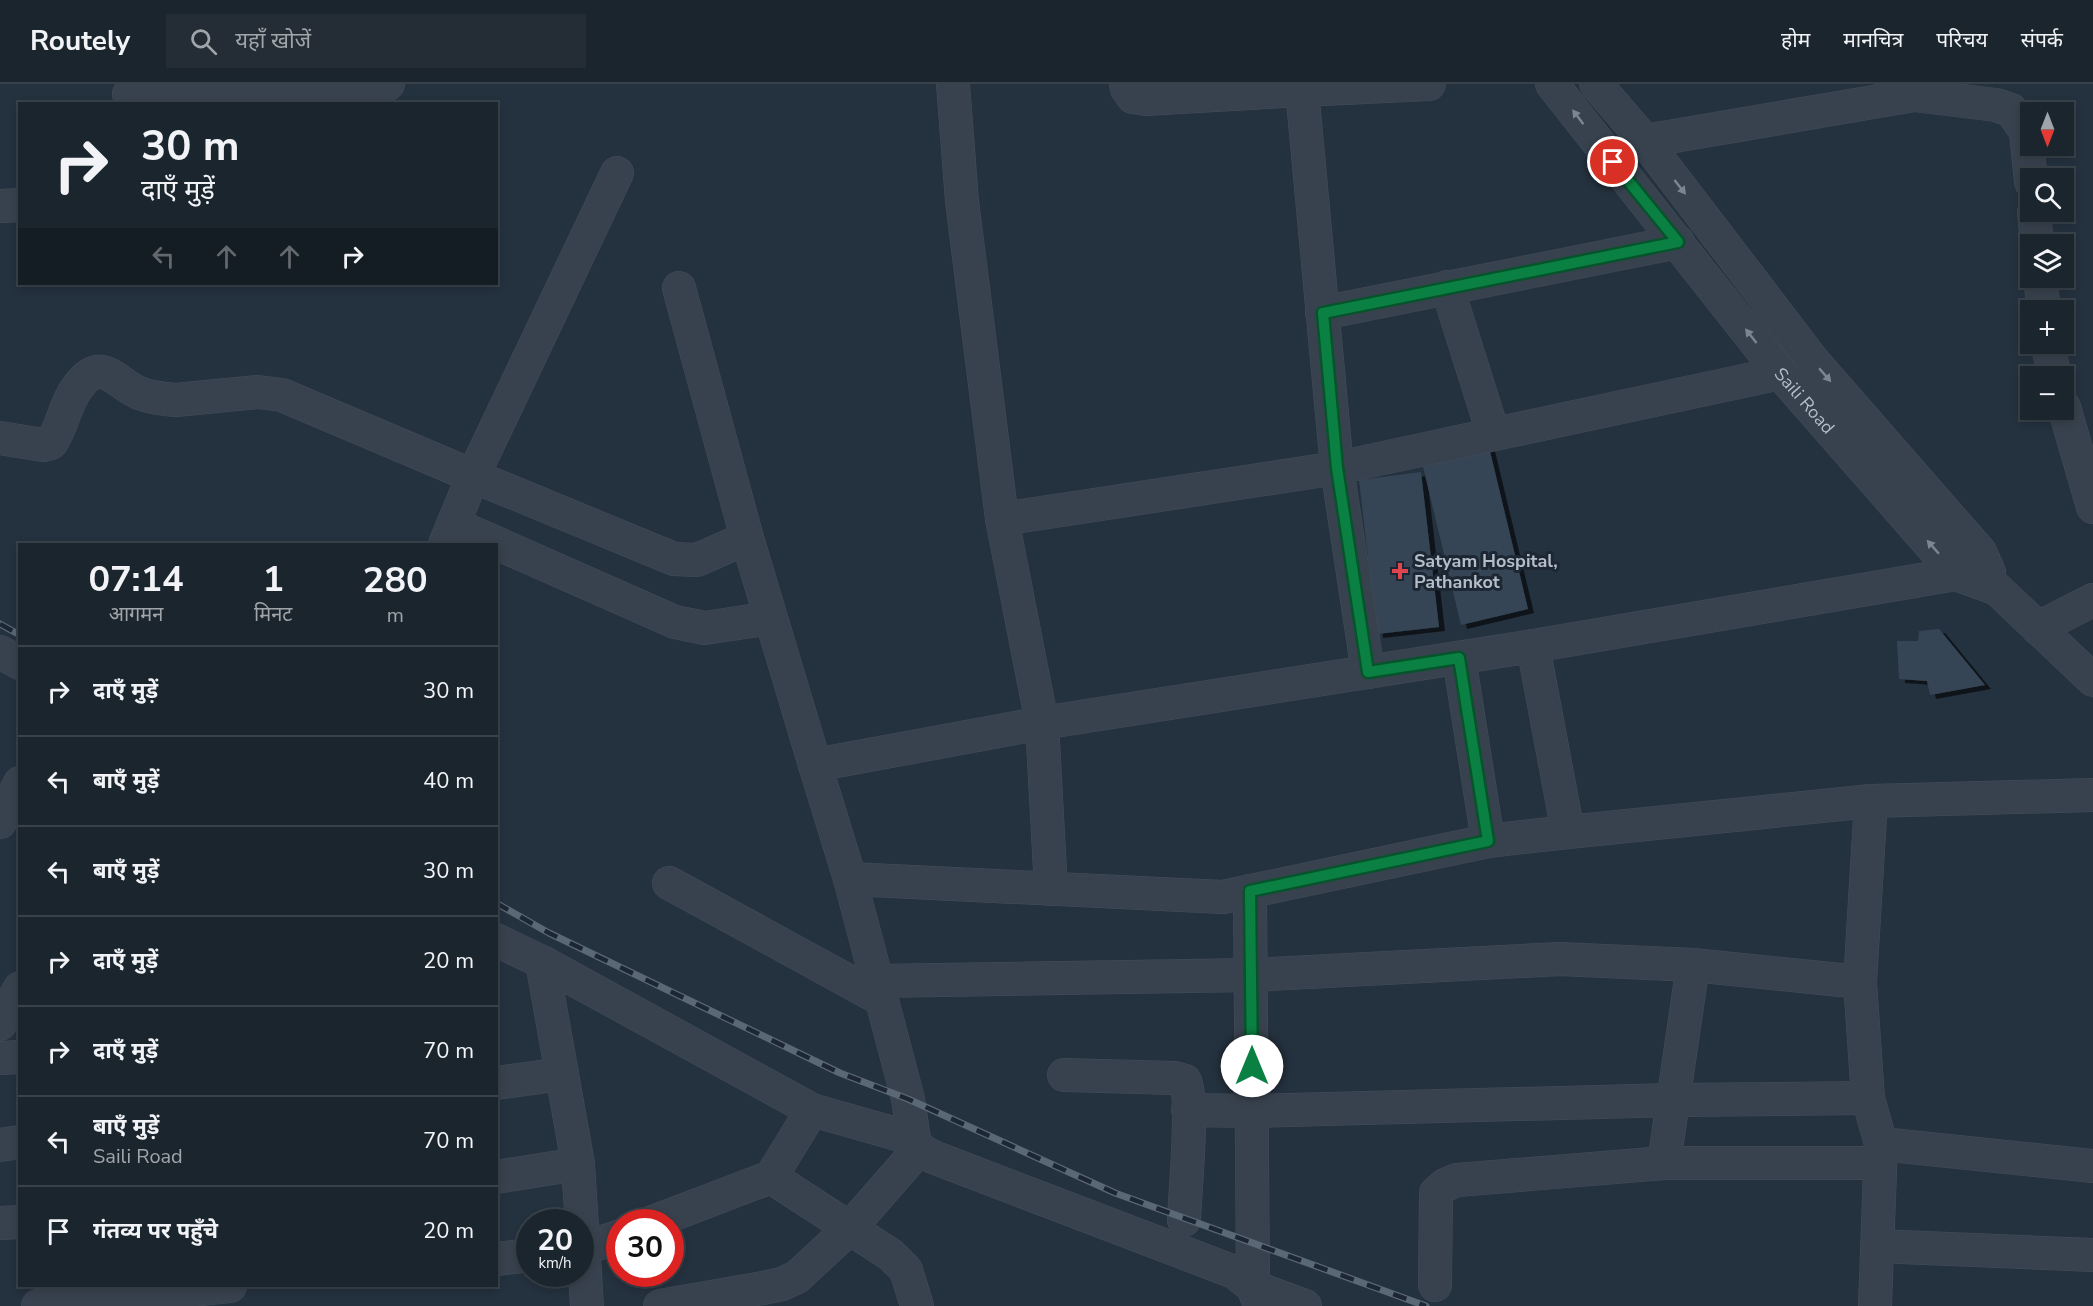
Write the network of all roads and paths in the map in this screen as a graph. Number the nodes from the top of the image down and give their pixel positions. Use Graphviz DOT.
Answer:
graph roads {
  1 [pos="388,84"];
  2 [pos="954,84"];
  3 [pos="1126,84"];
  4 [pos="1429,84"];
  5 [pos="1552,84"];
  6 [pos="1596,84"];
  7 [pos="1302,90"];
  8 [pos="130,94"];
  9 [pos="1645,141"];
  10 [pos="2030,168"];
  11 [pos="617,173"];
  12 [pos="18,205"];
  13 [pos="0,206"];
  14 [pos="1678,242"];
  15 [pos="1447,287"];
  16 [pos="679,288"];
  17 [pos="1323,313"];
  18 [pos="1780,373"];
  19 [pos="2068,420"];
  20 [pos="1493,434"];
  21 [pos="0,438"];
  22 [pos="1337,468"];
  23 [pos="473,476"];
  24 [pos="2093,507"];
  25 [pos="1002,519"];
  26 [pos="449,534"];
  27 [pos="747,538"];
  28 [pos="472,543"];
  29 [pos="1980,552"];
  30 [pos="498,553"];
  31 [pos="1956,574"];
  32 [pos="1997,590"];
  33 [pos="2093,600"];
  34 [pos="771,618"];
  35 [pos="2038,628"];
  36 [pos="1533,646"];
  37 [pos="0,652"];
  38 [pos="1459,658"];
  39 [pos="18,662"];
  40 [pos="1368,672"];
  41 [pos="2093,680"];
  42 [pos="1042,723"];
  43 [pos="815,765"];
  44 [pos="18,787"];
  45 [pos="2093,795"];
  46 [pos="1871,801"];
  47 [pos="0,822"];
  48 [pos="1568,832"];
  49 [pos="1488,841"];
  50 [pos="850,879"];
  51 [pos="669,883"];
  52 [pos="1051,889"];
  53 [pos="1250,891"];
  54 [pos="498,941"];
  55 [pos="542,962"];
  56 [pos="1693,965"];
  57 [pos="1252,975"];
  58 [pos="1860,982"];
  59 [pos="879,990"];
  60 [pos="18,992"];
  61 [pos="0,1024"];
  62 [pos="18,1057"];
  63 [pos="0,1058"];
  64 [pos="562,1074"];
  65 [pos="1064,1075"];
  66 [pos="498,1083"];
  67 [pos="1868,1098"];
  68 [pos="1674,1100"];
  69 [pos="812,1110"];
  70 [pos="1188,1110"];
  71 [pos="1252,1111"];
  72 [pos="18,1142"];
  73 [pos="0,1144"];
  74 [pos="917,1144"];
  75 [pos="1881,1154"];
  76 [pos="1664,1163"];
  77 [pos="578,1164"];
  78 [pos="2093,1166"];
  79 [pos="498,1177"];
  80 [pos="771,1177"];
  81 [pos="580,1209"];
  82 [pos="684,1210"];
  83 [pos="1184,1220"];
  84 [pos="18,1222"];
  85 [pos="0,1223"];
  86 [pos="850,1228"];
  87 [pos="1877,1246"];
  88 [pos="2093,1255"];
  89 [pos="516,1257"];
  90 [pos="498,1259"];
  91 [pos="1435,1285"];
  92 [pos="219,1287"];
  93 [pos="585,1287"];
  94 [pos="120,1296"];
  95 [pos="1257,1297"];
  96 [pos="38,1306"];
  97 [pos="587,1306"];
  98 [pos="660,1306"];
  99 [pos="917,1306"];
  100 [pos="1305,1306"];
  101 [pos="1875,1306"];
  1 -- 8 [label="street"];
  2 -- 25 [label="street"];
  3 -- 7 [label="street"];
  4 -- 7 [label="street"];
  14 -- 5 [label="street, Saili Road, one-way"];
  6 -- 9 [label="street"];
  7 -- 17 [label="street"];
  9 -- 10 [label="street"];
  9 -- 29 [label="street, one-way"];
  11 -- 23 [label="street"];
  12 -- 13 [label="street"];
  14 -- 15 [label="street"];
  18 -- 14 [label="street, Saili Road, one-way"];
  15 -- 17 [label="street"];
  15 -- 20 [label="street"];
  16 -- 27 [label="street"];
  17 -- 22 [label="street"];
  18 -- 20 [label="street"];
  31 -- 18 [label="street, Saili Road, one-way"];
  19 -- 24 [label="street"];
  20 -- 22 [label="street"];
  21 -- 23 [label="street"];
  22 -- 25 [label="street"];
  22 -- 40 [label="street"];
  23 -- 26 [label="street"];
  23 -- 27 [label="street"];
  25 -- 42 [label="street"];
  26 -- 28 [label="street"];
  27 -- 34 [label="street"];
  29 -- 31 [label="street"];
  29 -- 32 [label="street"];
  30 -- 34 [label="street"];
  31 -- 32 [label="street, Saili Road"];
  31 -- 36 [label="street"];
  32 -- 35 [label="street, Saili Road"];
  33 -- 35 [label="street"];
  34 -- 43 [label="street"];
  35 -- 41 [label="street, Saili Road"];
  36 -- 38 [label="street"];
  36 -- 48 [label="street"];
  37 -- 39 [label="street"];
  38 -- 40 [label="street"];
  38 -- 49 [label="street"];
  40 -- 42 [label="street"];
  42 -- 43 [label="street"];
  42 -- 52 [label="street"];
  43 -- 50 [label="street"];
  44 -- 47 [label="street"];
  45 -- 46 [label="street"];
  46 -- 48 [label="street"];
  46 -- 58 [label="street"];
  48 -- 49 [label="street"];
  49 -- 53 [label="street"];
  50 -- 52 [label="street"];
  50 -- 59 [label="street"];
  51 -- 59 [label="street"];
  52 -- 53 [label="street"];
  53 -- 57 [label="street"];
  54 -- 55 [label="street"];
  55 -- 64 [label="street"];
  55 -- 69 [label="street"];
  56 -- 57 [label="street"];
  56 -- 58 [label="street"];
  56 -- 68 [label="street"];
  57 -- 59 [label="street"];
  57 -- 71 [label="street"];
  58 -- 67 [label="street"];
  59 -- 74 [label="street"];
  60 -- 61 [label="street"];
  62 -- 63 [label="street"];
  64 -- 66 [label="street"];
  64 -- 77 [label="street"];
  65 -- 70 [label="street"];
  67 -- 68 [label="street"];
  67 -- 75 [label="street"];
  68 -- 71 [label="street"];
  68 -- 76 [label="street"];
  69 -- 74 [label="street"];
  69 -- 80 [label="street"];
  70 -- 71 [label="street"];
  70 -- 83 [label="street"];
  71 -- 95 [label="street"];
  72 -- 73 [label="street"];
  74 -- 86 [label="street"];
  74 -- 95 [label="street"];
  75 -- 76 [label="street"];
  75 -- 78 [label="street"];
  75 -- 87 [label="street"];
  76 -- 91 [label="street"];
  77 -- 79 [label="street"];
  77 -- 81 [label="street"];
  80 -- 82 [label="street"];
  80 -- 86 [label="street"];
  84 -- 85 [label="street"];
  86 -- 98 [label="street"];
  86 -- 99 [label="street"];
  87 -- 88 [label="street"];
  87 -- 101 [label="street"];
  89 -- 90 [label="street"];
  92 -- 94 [label="street"];
  93 -- 97 [label="street"];
  94 -- 96 [label="street"];
  95 -- 100 [label="street"];
}
